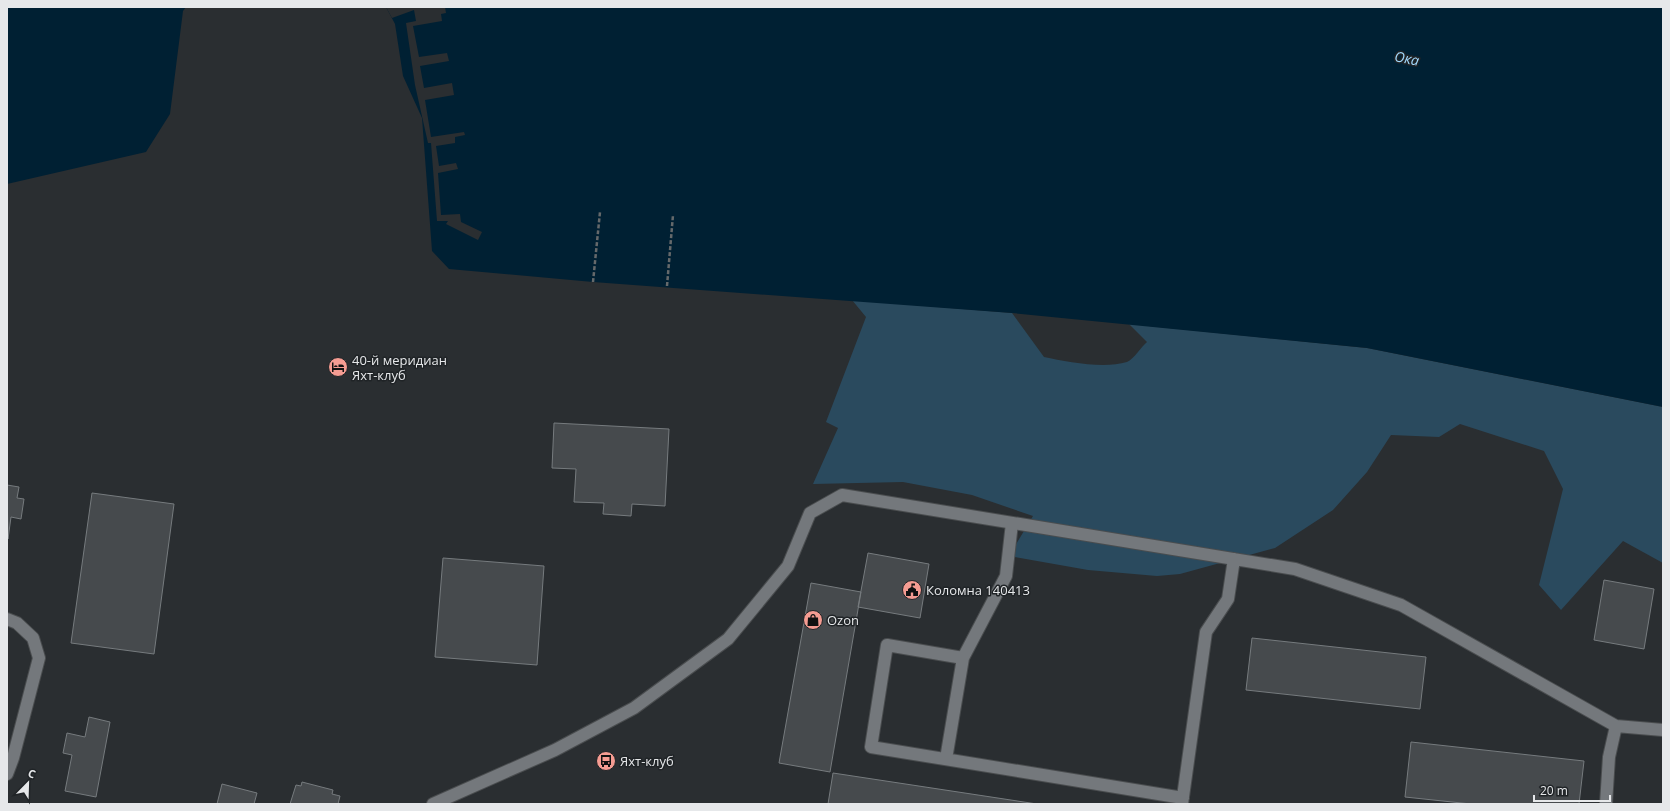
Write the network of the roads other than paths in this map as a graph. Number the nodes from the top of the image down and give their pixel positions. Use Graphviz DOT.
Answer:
graph roads {
  1 [pos="1012,523"];
  2 [pos="1234,559"];
  3 [pos="7,619"];
  4 [pos="963,658"];
  5 [pos="1616,726"];
  6 [pos="1663,730"];
  7 [pos="946,759"];
  8 [pos="7,774"];
  9 [pos="1183,801"];
  10 [pos="433,804"];
  11 [pos="1606,804"];
  1 -- 2 [label="street"];
  1 -- 4 [label="street"];
  1 -- 10 [label="street"];
  2 -- 5 [label="street"];
  2 -- 9 [label="street"];
  3 -- 8 [label="street"];
  4 -- 7 [label="street"];
  4 -- 7 [label="street"];
  5 -- 6 [label="street"];
  5 -- 11 [label="street"];
  7 -- 9 [label="street"];
}
